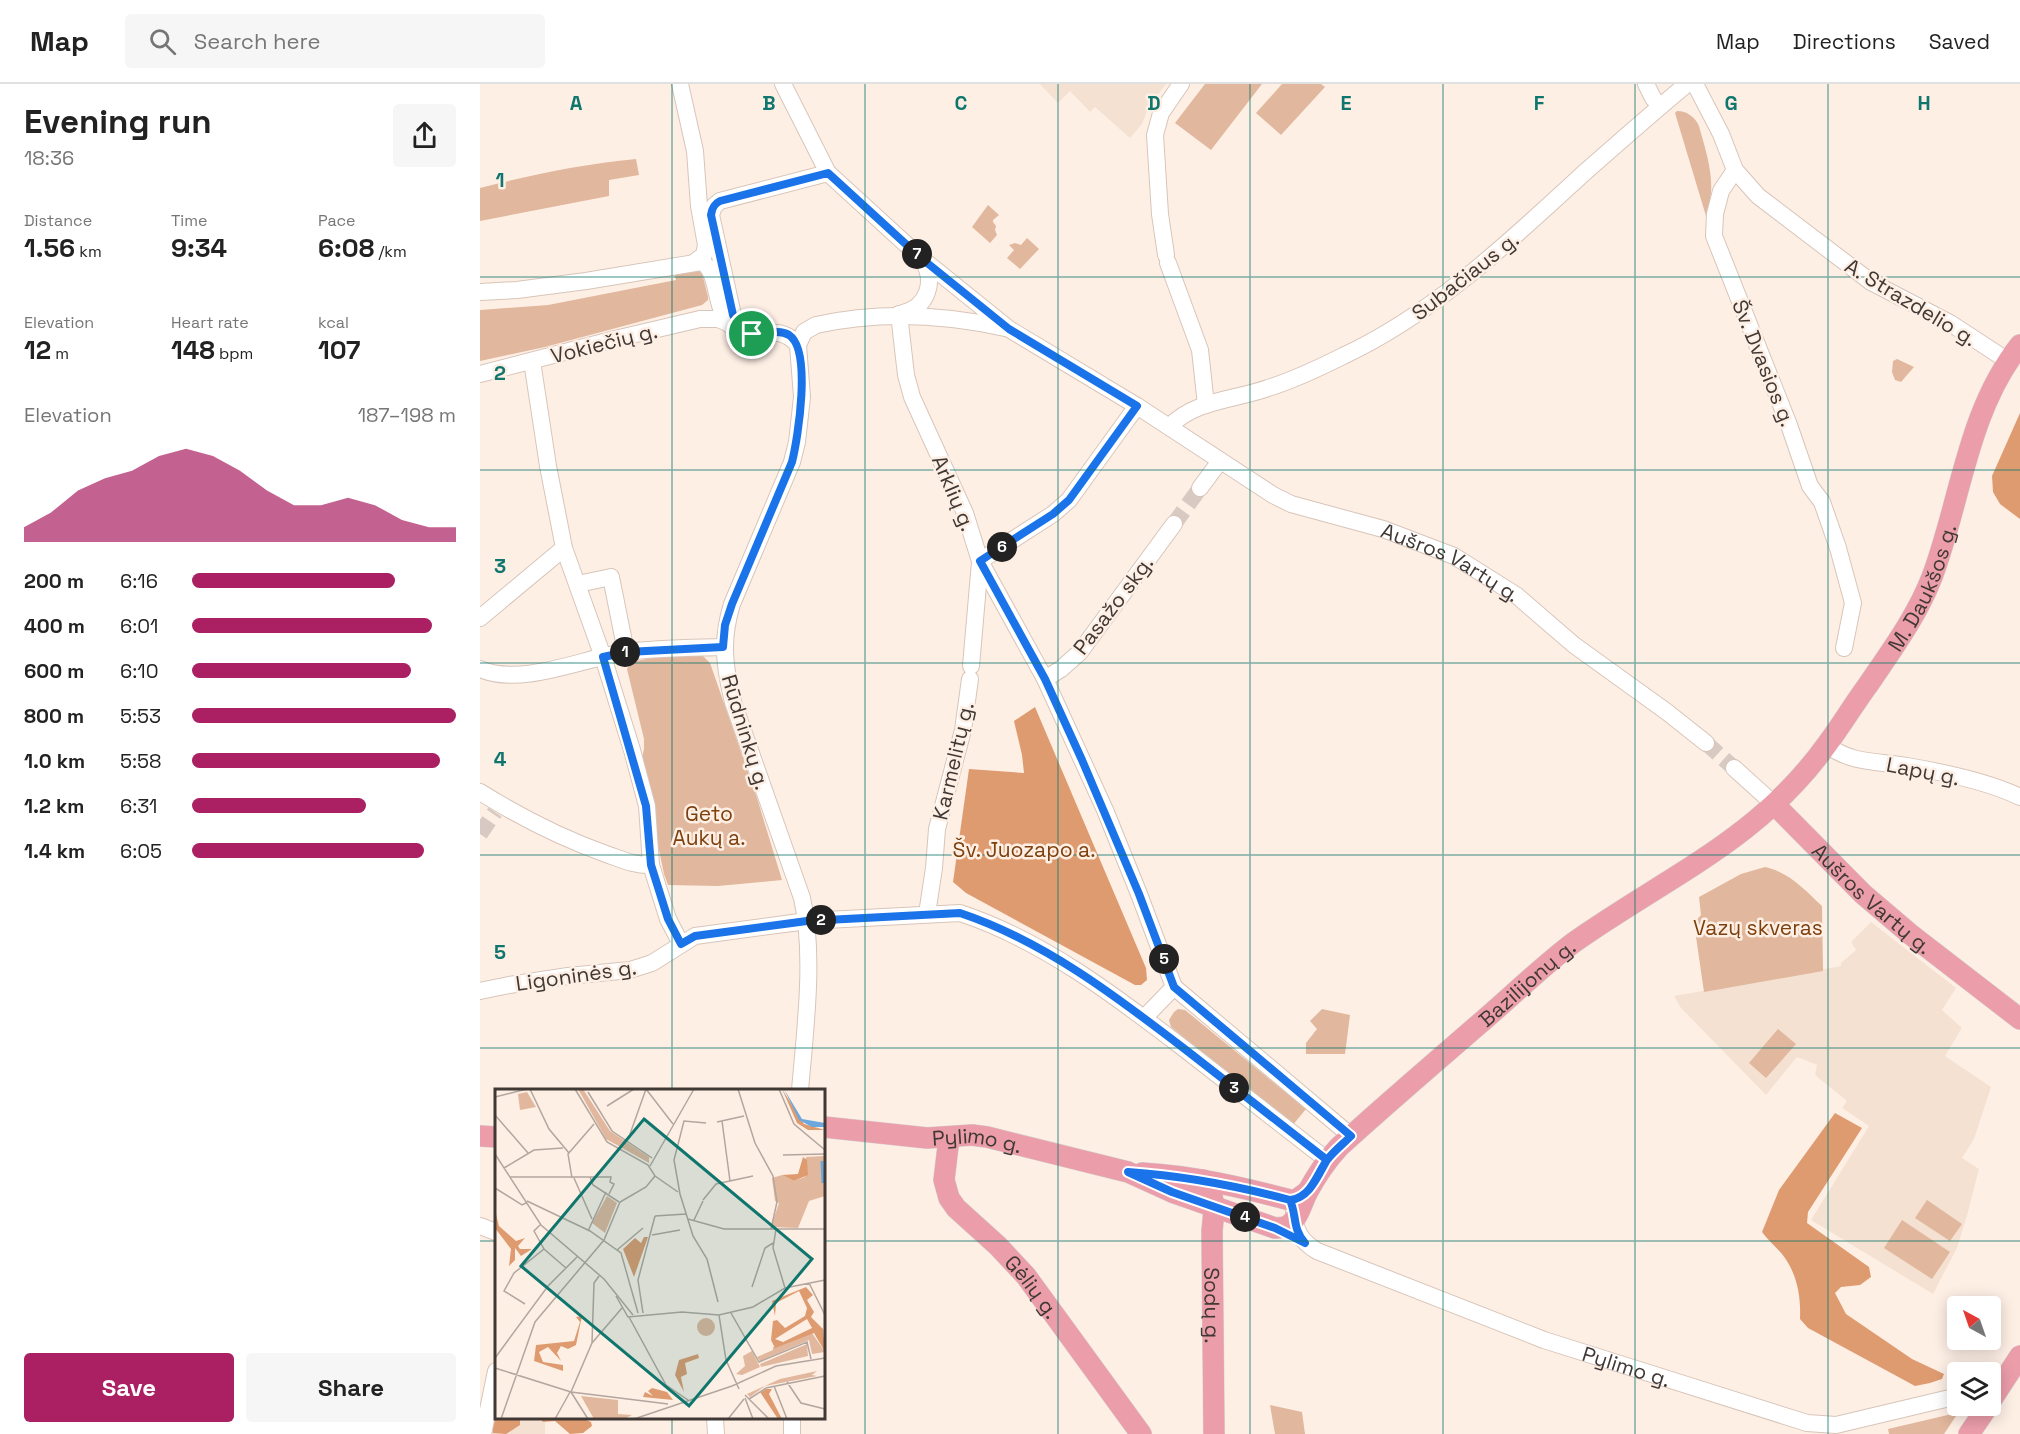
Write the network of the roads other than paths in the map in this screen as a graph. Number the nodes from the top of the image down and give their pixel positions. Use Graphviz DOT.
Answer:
graph roads {
  1 [pos="680,84"];
  2 [pos="783,84"];
  3 [pos="1182,84"];
  4 [pos="1647,84"];
  5 [pos="1687,84"];
  6 [pos="1695,84"];
  7 [pos="1660,106"];
  8 [pos="1735,170"];
  9 [pos="828,173"];
  10 [pos="921,258"];
  11 [pos="696,261"];
  12 [pos="480,292"];
  13 [pos="899,314"];
  14 [pos="728,323"];
  15 [pos="1009,329"];
  16 [pos="752,334"];
  17 [pos="798,345"];
  18 [pos="2014,353"];
  19 [pos="532,361"];
  20 [pos="480,374"];
  21 [pos="1206,405"];
  22 [pos="1137,406"];
  23 [pos="1169,428"];
  24 [pos="1220,461"];
  25 [pos="1200,488"];
  26 [pos="1174,524"];
  27 [pos="564,548"];
  28 [pos="980,561"];
  29 [pos="578,584"];
  30 [pos="480,618"];
  31 [pos="723,647"];
  32 [pos="1844,648"];
  33 [pos="627,652"];
  34 [pos="603,657"];
  35 [pos="480,669"];
  36 [pos="1045,679"];
  37 [pos="1706,743"];
  38 [pos="1827,745"];
  39 [pos="1734,768"];
  40 [pos="480,792"];
  41 [pos="2020,797"];
  42 [pos="1774,805"];
  43 [pos="651,865"];
  44 [pos="927,914"];
  45 [pos="807,921"];
  46 [pos="681,944"];
  47 [pos="1174,987"];
  48 [pos="480,991"];
  49 [pos="1144,1018"];
  50 [pos="2020,1019"];
  51 [pos="800,1089"];
  52 [pos="825,1127"];
  53 [pos="480,1136"];
  54 [pos="1351,1136"];
  55 [pos="495,1137"];
  56 [pos="949,1138"];
  57 [pos="1327,1160"];
  58 [pos="1128,1172"];
  59 [pos="1203,1180"];
  60 [pos="1214,1208"];
  61 [pos="1292,1210"];
  62 [pos="480,1226"];
  63 [pos="495,1232"];
  64 [pos="2020,1356"];
  65 [pos="495,1376"];
  66 [pos="2001,1385"];
  67 [pos="1947,1399"];
  68 [pos="1981,1416"];
  69 [pos="715,1419"];
  70 [pos="483,1434"];
  71 [pos="716,1434"];
  72 [pos="1141,1434"];
  73 [pos="1214,1434"];
  74 [pos="1969,1434"];
  1 -- 11 [label="street"];
  2 -- 9 [label="street"];
  3 -- 21 [label="street"];
  4 -- 7 [label="street"];
  5 -- 7 [label="street, Subačiaus g."];
  6 -- 8 [label="street"];
  7 -- 21 [label="street, Subačiaus g."];
  8 -- 18 [label="street, A. Strazdelio g."];
  8 -- 32 [label="street, Šv. Dvasios g."];
  9 -- 10 [label="street"];
  9 -- 16 [label="street"];
  10 -- 13 [label="street"];
  10 -- 15 [label="street"];
  11 -- 12 [label="street"];
  11 -- 14 [label="street"];
  13 -- 15 [label="street"];
  13 -- 17 [label="street"];
  13 -- 28 [label="street, Arklių g."];
  14 -- 16 [label="street, Vokiečių g."];
  14 -- 19 [label="street, Vokiečių g."];
  15 -- 22 [label="street, Aušros Vartų g."];
  16 -- 17 [label="street"];
  17 -- 31 [label="street, Rūdninkų g."];
  18 -- 38 [label="main road, M. Daukšos g."];
  19 -- 20 [label="street, Vokiečių g."];
  19 -- 27 [label="street"];
  21 -- 23 [label="street, Subačiaus g."];
  22 -- 23 [label="street, Aušros Vartų g."];
  22 -- 28 [label="street"];
  23 -- 24 [label="street, Aušros Vartų g."];
  24 -- 25 [label="street"];
  24 -- 37 [label="street, Aušros Vartų g."];
  26 -- 36 [label="street, Pasažo skg."];
  27 -- 29 [label="street"];
  27 -- 30 [label="street"];
  28 -- 36 [label="street, Arklių g."];
  28 -- 44 [label="street, Karmelitų g."];
  29 -- 33 [label="street"];
  29 -- 34 [label="street"];
  31 -- 33 [label="street"];
  31 -- 45 [label="street, Rūdninkų g."];
  33 -- 34 [label="street"];
  34 -- 35 [label="street"];
  34 -- 43 [label="street"];
  36 -- 47 [label="street, Arklių g."];
  38 -- 41 [label="street, Lapų g."];
  38 -- 42 [label="main road, M. Daukšos g."];
  39 -- 42 [label="street, Aušros Vartų g."];
  40 -- 43 [label="street"];
  42 -- 50 [label="main road, Aušros Vartų g."];
  42 -- 54 [label="main road, Bazilijonų g."];
  43 -- 46 [label="street"];
  44 -- 45 [label="street, Ligoninės g."];
  44 -- 49 [label="street, Ligoninės g."];
  45 -- 46 [label="street, Ligoninės g."];
  45 -- 51 [label="street, Rūdninkų g."];
  46 -- 48 [label="street, Ligoninės g."];
  47 -- 49 [label="street"];
  47 -- 54 [label="street"];
  49 -- 57 [label="street, Ligoninės g."];
  52 -- 56 [label="main road, Pylimo g."];
  53 -- 55 [label="main road"];
  54 -- 57 [label="main road, Bazilijonų g."];
  56 -- 58 [label="main road, Pylimo g."];
  56 -- 72 [label="main road, Gėlių g."];
  57 -- 61 [label="main road, Bazilijonų g."];
  58 -- 59 [label="main road, Pylimo g."];
  58 -- 60 [label="main road, Pylimo g."];
  59 -- 60 [label="main road, Sodų g."];
  59 -- 61 [label="main road, Pylimo g."];
  60 -- 61 [label="main road, Pylimo g."];
  60 -- 73 [label="main road, Sodų g."];
  61 -- 67 [label="street, Pylimo g."];
  62 -- 63 [label="street"];
  64 -- 66 [label="main road"];
  65 -- 70 [label="street"];
  68 -- 74 [label="main road"];
  69 -- 71 [label="street"];
}
